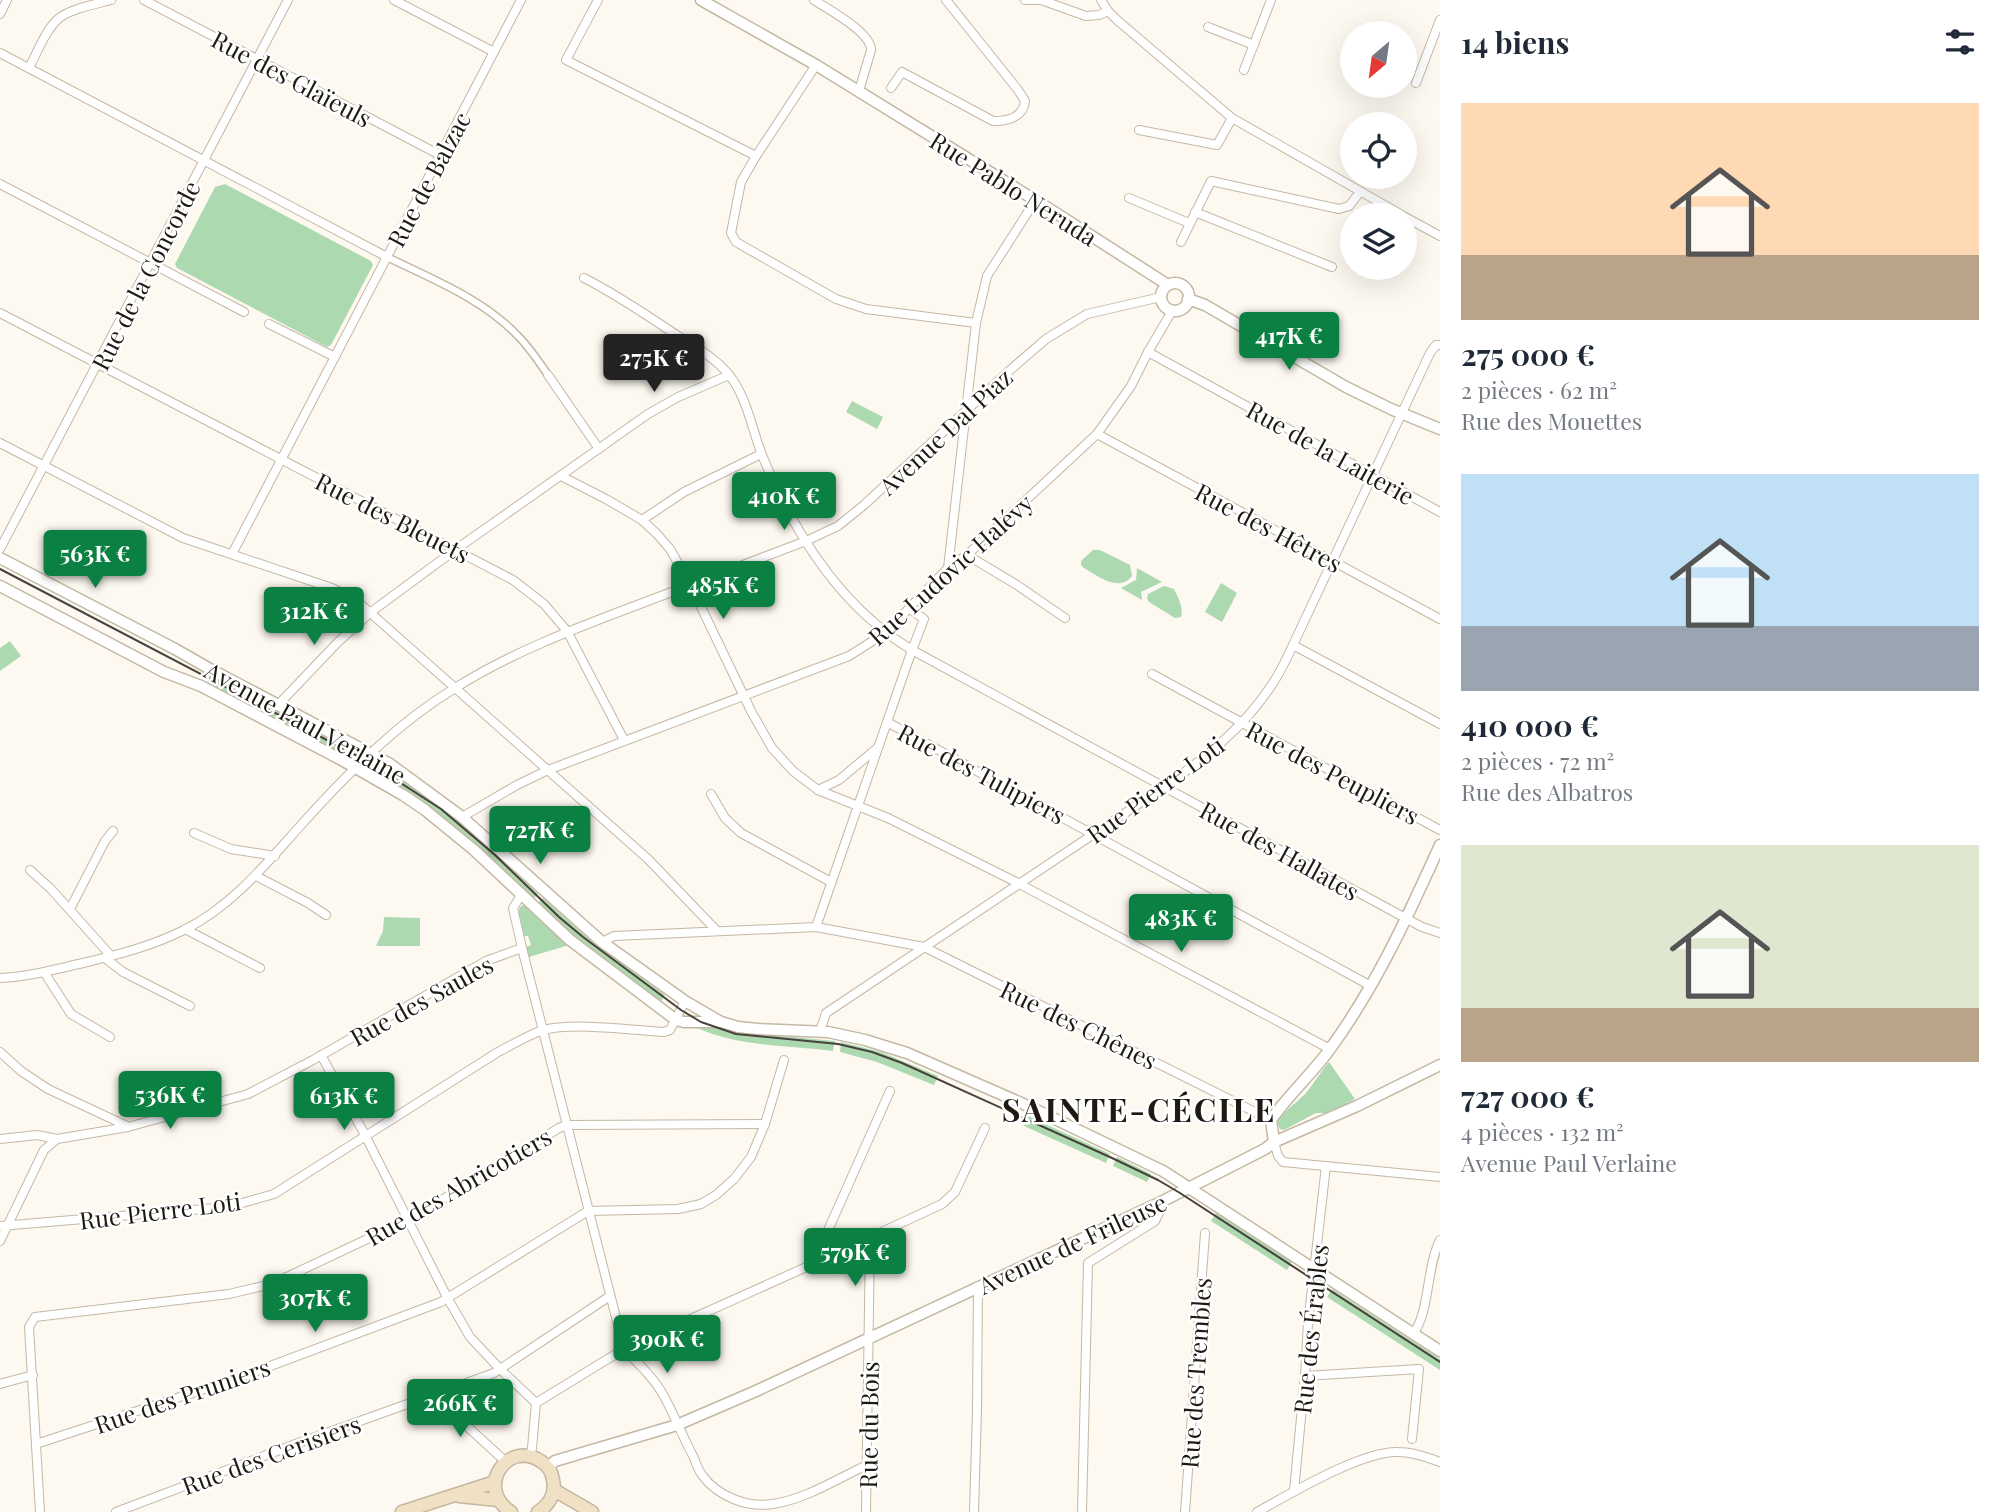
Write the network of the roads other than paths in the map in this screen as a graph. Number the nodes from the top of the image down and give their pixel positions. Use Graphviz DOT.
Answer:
graph roads {
  1 [pos="8,0"];
  2 [pos="111,0"];
  3 [pos="144,0"];
  4 [pos="288,0"];
  5 [pos="394,0"];
  6 [pos="522,0"];
  7 [pos="597,0"];
  8 [pos="701,0"];
  9 [pos="814,0"];
  10 [pos="946,0"];
  11 [pos="1025,0"];
  12 [pos="1101,0"];
  13 [pos="1271,0"];
  14 [pos="1108,10"];
  15 [pos="0,14"];
  16 [pos="1440,20"];
  17 [pos="1209,27"];
  18 [pos="1254,44"];
  19 [pos="494,52"];
  20 [pos="0,53"];
  21 [pos="256,59"];
  22 [pos="816,65"];
  23 [pos="29,68"];
  24 [pos="1244,70"];
  25 [pos="1418,78"];
  26 [pos="891,88"];
  27 [pos="859,91"];
  28 [pos="1232,117"];
  29 [pos="1139,130"];
  30 [pos="440,155"];
  31 [pos="756,156"];
  32 [pos="204,160"];
  33 [pos="0,184"];
  34 [pos="1360,192"];
  35 [pos="1129,198"];
  36 [pos="1035,201"];
  37 [pos="1380,203"];
  38 [pos="1195,212"];
  39 [pos="1189,223"];
  40 [pos="1417,223"];
  41 [pos="1440,236"];
  42 [pos="1181,242"];
  43 [pos="387,257"];
  44 [pos="152,264"];
  45 [pos="1332,267"];
  46 [pos="584,278"];
  47 [pos="1168,285"];
  48 [pos="1161,297"];
  49 [pos="1188,299"];
  50 [pos="1172,311"];
  51 [pos="244,312"];
  52 [pos="0,313"];
  53 [pos="976,323"];
  54 [pos="269,324"];
  55 [pos="1440,345"];
  56 [pos="1148,352"];
  57 [pos="335,357"];
  58 [pos="98,364"];
  59 [pos="548,375"];
  60 [pos="729,375"];
  61 [pos="966,411"];
  62 [pos="1401,413"];
  63 [pos="1440,429"];
  64 [pos="1097,434"];
  65 [pos="0,443"];
  66 [pos="599,449"];
  67 [pos="761,454"];
  68 [pos="281,459"];
  69 [pos="44,466"];
  70 [pos="1372,475"];
  71 [pos="561,476"];
  72 [pos="1440,512"];
  73 [pos="642,520"];
  74 [pos="806,541"];
  75 [pos="0,549"];
  76 [pos="455,550"];
  77 [pos="232,554"];
  78 [pos="967,555"];
  79 [pos="0,558"];
  80 [pos="1332,561"];
  81 [pos="948,568"];
  82 [pos="690,584"];
  83 [pos="0,586"];
  84 [pos="909,609"];
  85 [pos="371,612"];
  86 [pos="1065,618"];
  87 [pos="1440,619"];
  88 [pos="567,631"];
  89 [pos="885,633"];
  90 [pos="1293,645"];
  91 [pos="912,650"];
  92 [pos="1152,674"];
  93 [pos="456,687"];
  94 [pos="744,696"];
  95 [pos="278,705"];
  96 [pos="887,722"];
  97 [pos="1241,723"];
  98 [pos="1440,724"];
  99 [pos="624,740"];
  100 [pos="878,747"];
  101 [pos="372,753"];
  102 [pos="356,767"];
  103 [pos="548,770"];
  104 [pos="1164,787"];
  105 [pos="818,790"];
  106 [pos="711,794"];
  107 [pos="858,806"];
  108 [pos="462,817"];
  109 [pos="1440,830"];
  110 [pos="113,831"];
  111 [pos="194,833"];
  112 [pos="1093,834"];
  113 [pos="1440,845"];
  114 [pos="275,856"];
  115 [pos="30,870"];
  116 [pos="256,876"];
  117 [pos="831,883"];
  118 [pos="1019,885"];
  119 [pos="521,895"];
  120 [pos="70,909"];
  121 [pos="326,915"];
  122 [pos="1406,919"];
  123 [pos="816,927"];
  124 [pos="185,929"];
  125 [pos="716,930"];
  126 [pos="1440,933"];
  127 [pos="602,942"];
  128 [pos="924,947"];
  129 [pos="522,948"];
  130 [pos="108,957"];
  131 [pos="260,968"];
  132 [pos="44,972"];
  133 [pos="0,978"];
  134 [pos="1371,986"];
  135 [pos="685,1001"];
  136 [pos="190,1006"];
  137 [pos="676,1020"];
  138 [pos="722,1022"];
  139 [pos="542,1030"];
  140 [pos="820,1031"];
  141 [pos="110,1037"];
  142 [pos="1330,1049"];
  143 [pos="0,1052"];
  144 [pos="321,1055"];
  145 [pos="784,1060"];
  146 [pos="1440,1065"];
  147 [pos="890,1091"];
  148 [pos="1271,1120"];
  149 [pos="765,1124"];
  150 [pos="567,1125"];
  151 [pos="128,1127"];
  152 [pos="985,1128"];
  153 [pos="365,1135"];
  154 [pos="0,1139"];
  155 [pos="57,1139"];
  156 [pos="1274,1142"];
  157 [pos="1326,1166"];
  158 [pos="1440,1177"];
  159 [pos="1189,1188"];
  160 [pos="1159,1203"];
  161 [pos="588,1211"];
  162 [pos="408,1219"];
  163 [pos="4,1226"];
  164 [pos="1205,1233"];
  165 [pos="870,1238"];
  166 [pos="1440,1240"];
  167 [pos="0,1241"];
  168 [pos="813,1264"];
  169 [pos="1315,1270"];
  170 [pos="1428,1277"];
  171 [pos="1440,1277"];
  172 [pos="978,1286"];
  173 [pos="610,1296"];
  174 [pos="448,1299"];
  175 [pos="1413,1334"];
  176 [pos="869,1338"];
  177 [pos="624,1349"];
  178 [pos="1440,1351"];
  179 [pos="500,1370"];
  180 [pos="33,1375"];
  181 [pos="1305,1376"];
  182 [pos="0,1384"];
  183 [pos="433,1395"];
  184 [pos="536,1403"];
  185 [pos="677,1425"];
  186 [pos="1412,1439"];
  187 [pos="36,1444"];
  188 [pos="530,1456"];
  189 [pos="506,1462"];
  190 [pos="1440,1462"];
  191 [pos="867,1465"];
  192 [pos="548,1467"];
  193 [pos="495,1482"];
  194 [pos="554,1490"];
  195 [pos="1294,1491"];
  196 [pos="455,1496"];
  197 [pos="498,1500"];
  198 [pos="40,1512"];
  199 [pos="116,1512"];
  200 [pos="402,1512"];
  201 [pos="511,1512"];
  202 [pos="538,1512"];
  203 [pos="592,1512"];
  204 [pos="866,1512"];
  205 [pos="974,1512"];
  206 [pos="1082,1512"];
  207 [pos="1185,1512"];
  208 [pos="1257,1512"];
  1 -- 15 [label="street"];
  2 -- 23 [label="street"];
  3 -- 21 [label="street, Rue des Glaïeuls"];
  4 -- 21 [label="street, Rue de la Concorde"];
  5 -- 19 [label="street"];
  6 -- 19 [label="street, Rue de Balzac"];
  7 -- 31 [label="street"];
  8 -- 22 [label="street, Rue Pablo Neruda"];
  9 -- 27 [label="street"];
  10 -- 26 [label="street"];
  11 -- 14 [label="street"];
  12 -- 14 [label="street"];
  13 -- 18 [label="street"];
  14 -- 28 [label="street"];
  16 -- 25 [label="street"];
  17 -- 18 [label="street"];
  18 -- 24 [label="street"];
  19 -- 30 [label="street, Rue de Balzac"];
  20 -- 23 [label="street"];
  21 -- 30 [label="street, Rue des Glaïeuls"];
  21 -- 32 [label="street, Rue de la Concorde"];
  22 -- 27 [label="street, Rue Pablo Neruda"];
  22 -- 31 [label="street"];
  23 -- 32 [label="street"];
  27 -- 36 [label="street, Rue Pablo Neruda"];
  28 -- 29 [label="street"];
  28 -- 34 [label="street"];
  30 -- 43 [label="street, Rue de Balzac"];
  31 -- 53 [label="street"];
  32 -- 43 [label="street"];
  32 -- 44 [label="street, Rue de la Concorde"];
  33 -- 44 [label="street"];
  34 -- 37 [label="street"];
  34 -- 38 [label="street"];
  35 -- 39 [label="street"];
  36 -- 47 [label="street, Rue Pablo Neruda"];
  36 -- 53 [label="street"];
  38 -- 39 [label="street"];
  38 -- 45 [label="street"];
  39 -- 42 [label="street"];
  40 -- 41 [label="street"];
  43 -- 57 [label="street, Rue de Balzac"];
  43 -- 59 [label="street"];
  44 -- 51 [label="street"];
  44 -- 58 [label="street, Rue de la Concorde"];
  46 -- 60 [label="street"];
  47 -- 48 [label="street"];
  47 -- 49 [label="street"];
  48 -- 50 [label="street"];
  48 -- 61 [label="street, Avenue Dal Piaz"];
  49 -- 50 [label="street"];
  49 -- 62 [label="street"];
  50 -- 56 [label="street, Rue Ludovic Halévy"];
  52 -- 58 [label="street, Rue des Bleuets"];
  53 -- 61 [label="street"];
  54 -- 57 [label="street"];
  55 -- 62 [label="street, Rue Pierre Loti"];
  56 -- 64 [label="street, Rue Ludovic Halévy"];
  56 -- 70 [label="street, Rue de la Laiterie"];
  57 -- 68 [label="street, Rue de Balzac"];
  58 -- 68 [label="street, Rue des Bleuets"];
  58 -- 69 [label="street, Rue de la Concorde"];
  59 -- 66 [label="street"];
  60 -- 66 [label="street"];
  60 -- 67 [label="street, Rue des Hallates"];
  61 -- 74 [label="street, Avenue Dal Piaz"];
  61 -- 81 [label="street"];
  62 -- 63 [label="street"];
  62 -- 70 [label="street, Rue Pierre Loti"];
  64 -- 78 [label="street, Rue Ludovic Halévy"];
  64 -- 80 [label="street, Rue des Hêtres"];
  65 -- 69 [label="street"];
  66 -- 71 [label="street"];
  67 -- 73 [label="street"];
  67 -- 74 [label="street, Rue des Hallates"];
  68 -- 76 [label="street, Rue des Bleuets"];
  68 -- 77 [label="street, Rue de Balzac"];
  69 -- 75 [label="street, Rue de la Concorde"];
  69 -- 77 [label="street"];
  70 -- 72 [label="street, Rue de la Laiterie"];
  70 -- 80 [label="street, Rue Pierre Loti"];
  71 -- 73 [label="street"];
  71 -- 76 [label="street"];
  73 -- 82 [label="street"];
  74 -- 82 [label="street, Avenue Dal Piaz"];
  74 -- 89 [label="street, Rue des Hallates"];
  76 -- 85 [label="street"];
  76 -- 88 [label="street, Rue des Bleuets"];
  77 -- 85 [label="street"];
  78 -- 81 [label="street, Rue Ludovic Halévy"];
  78 -- 86 [label="street"];
  79 -- 95 [label="street, Avenue Paul Verlaine"];
  80 -- 87 [label="street, Rue des Hêtres"];
  80 -- 90 [label="street, Rue Pierre Loti"];
  81 -- 84 [label="street, Rue Ludovic Halévy"];
  82 -- 88 [label="street, Avenue Dal Piaz"];
  82 -- 94 [label="street"];
  83 -- 102 [label="street, Avenue Paul Verlaine"];
  84 -- 89 [label="street, Rue Ludovic Halévy"];
  84 -- 91 [label="street"];
  85 -- 93 [label="street"];
  85 -- 95 [label="street"];
  88 -- 93 [label="street, Avenue Dal Piaz"];
  88 -- 99 [label="street, Rue des Bleuets"];
  89 -- 91 [label="street, Rue des Hallates"];
  89 -- 94 [label="street, Rue Ludovic Halévy"];
  90 -- 97 [label="street, Rue Pierre Loti"];
  90 -- 98 [label="street"];
  91 -- 96 [label="street"];
  91 -- 104 [label="street, Rue des Hallates"];
  92 -- 97 [label="street, Rue des Peupliers"];
  93 -- 101 [label="street, Avenue Dal Piaz"];
  93 -- 103 [label="street"];
  94 -- 99 [label="street, Rue Ludovic Halévy"];
  94 -- 105 [label="street"];
  95 -- 101 [label="street, Avenue Paul Verlaine"];
  96 -- 100 [label="street"];
  96 -- 112 [label="street, Rue des Tulipiers"];
  97 -- 104 [label="street, Rue Pierre Loti"];
  97 -- 109 [label="street, Rue des Peupliers"];
  99 -- 103 [label="street, Rue Ludovic Halévy"];
  100 -- 105 [label="street"];
  100 -- 107 [label="street"];
  101 -- 102 [label="street, Avenue Dal Piaz"];
  101 -- 108 [label="street, Avenue Paul Verlaine"];
  102 -- 114 [label="street, Avenue Dal Piaz"];
  102 -- 119 [label="street, Avenue Paul Verlaine"];
  103 -- 108 [label="street, Rue Ludovic Halévy"];
  103 -- 125 [label="street"];
  104 -- 112 [label="street, Rue Pierre Loti"];
  104 -- 122 [label="street, Rue des Hallates"];
  105 -- 107 [label="street"];
  106 -- 117 [label="street"];
  107 -- 117 [label="street"];
  107 -- 118 [label="street"];
  108 -- 127 [label="street, Avenue Paul Verlaine"];
  110 -- 120 [label="street"];
  111 -- 114 [label="street"];
  112 -- 118 [label="street, Rue Pierre Loti"];
  112 -- 134 [label="street, Rue des Tulipiers"];
  113 -- 122 [label="street"];
  114 -- 116 [label="street, Avenue Dal Piaz"];
  115 -- 120 [label="street"];
  116 -- 121 [label="street"];
  116 -- 124 [label="street, Avenue Dal Piaz"];
  117 -- 123 [label="street"];
  118 -- 128 [label="street, Rue Pierre Loti"];
  118 -- 142 [label="street"];
  119 -- 129 [label="street"];
  119 -- 137 [label="street, Avenue Paul Verlaine"];
  120 -- 130 [label="street"];
  122 -- 126 [label="street, Rue des Hallates"];
  122 -- 134 [label="street"];
  123 -- 125 [label="street"];
  123 -- 128 [label="street"];
  124 -- 130 [label="street, Avenue Dal Piaz"];
  124 -- 131 [label="street"];
  125 -- 127 [label="street"];
  127 -- 135 [label="street, Avenue Paul Verlaine"];
  128 -- 140 [label="street, Rue Pierre Loti"];
  128 -- 148 [label="street, Rue des Chênes"];
  129 -- 139 [label="street"];
  129 -- 144 [label="street, Rue des Saules"];
  130 -- 132 [label="street, Avenue Dal Piaz"];
  130 -- 136 [label="street"];
  132 -- 133 [label="street, Avenue Dal Piaz"];
  132 -- 141 [label="street"];
  134 -- 142 [label="street"];
  135 -- 137 [label="street"];
  135 -- 138 [label="street, Avenue Paul Verlaine"];
  137 -- 138 [label="street, Avenue Paul Verlaine"];
  137 -- 139 [label="street, Rue Pierre Loti"];
  138 -- 140 [label="street, Avenue Paul Verlaine"];
  139 -- 150 [label="street"];
  139 -- 153 [label="street, Rue Pierre Loti"];
  140 -- 159 [label="street, Avenue Paul Verlaine"];
  142 -- 148 [label="street"];
  143 -- 151 [label="street"];
  144 -- 151 [label="street, Rue des Saules"];
  144 -- 153 [label="street"];
  145 -- 149 [label="street"];
  146 -- 156 [label="street, Avenue de Frileuse"];
  147 -- 168 [label="street"];
  148 -- 156 [label="street"];
  149 -- 150 [label="street"];
  149 -- 161 [label="street"];
  150 -- 161 [label="street"];
  150 -- 162 [label="street, Rue des Abricotiers"];
  151 -- 155 [label="street, Rue des Saules"];
  152 -- 165 [label="street"];
  153 -- 162 [label="street"];
  153 -- 163 [label="street, Rue Pierre Loti"];
  154 -- 155 [label="street, Rue des Saules"];
  155 -- 163 [label="street"];
  156 -- 157 [label="street"];
  156 -- 159 [label="street, Avenue de Frileuse"];
  157 -- 158 [label="street"];
  157 -- 169 [label="street, Rue des Érables"];
  159 -- 160 [label="street, Avenue de Frileuse"];
  159 -- 169 [label="street, Avenue Paul Verlaine"];
  160 -- 172 [label="street, Avenue de Frileuse"];
  160 -- 206 [label="street"];
  161 -- 173 [label="street"];
  161 -- 174 [label="street, Rue des Pruniers"];
  162 -- 174 [label="street"];
  162 -- 180 [label="street, Rue des Abricotiers"];
  163 -- 167 [label="street"];
  164 -- 207 [label="street, Rue des Trembles"];
  165 -- 168 [label="street"];
  165 -- 176 [label="street, Rue du Bois"];
  166 -- 170 [label="street"];
  168 -- 177 [label="street"];
  169 -- 175 [label="street, Avenue Paul Verlaine"];
  169 -- 181 [label="street, Rue des Érables"];
  170 -- 171 [label="street"];
  170 -- 175 [label="street"];
  172 -- 176 [label="street, Avenue de Frileuse"];
  172 -- 205 [label="street"];
  173 -- 177 [label="street"];
  173 -- 179 [label="street, Rue des Cerisiers"];
  174 -- 179 [label="street"];
  174 -- 187 [label="street, Rue des Pruniers"];
  175 -- 178 [label="street, Avenue Paul Verlaine"];
  176 -- 185 [label="street, Avenue de Frileuse"];
  176 -- 191 [label="street, Rue du Bois"];
  177 -- 184 [label="street"];
  177 -- 185 [label="street"];
  179 -- 183 [label="street, Rue des Cerisiers"];
  179 -- 184 [label="street"];
  180 -- 182 [label="street"];
  180 -- 187 [label="street"];
  181 -- 186 [label="street"];
  181 -- 195 [label="street, Rue des Érables"];
  183 -- 189 [label="street"];
  183 -- 199 [label="street, Rue des Cerisiers"];
  184 -- 188 [label="street"];
  185 -- 191 [label="street"];
  185 -- 192 [label="street, Avenue de Frileuse"];
  187 -- 198 [label="street"];
  188 -- 189 [label="main road"];
  188 -- 192 [label="main road"];
  189 -- 193 [label="main road"];
  190 -- 195 [label="street"];
  191 -- 204 [label="street, Rue du Bois"];
  192 -- 194 [label="main road"];
  193 -- 196 [label="main road"];
  193 -- 197 [label="main road"];
  194 -- 202 [label="main road"];
  194 -- 203 [label="main road"];
  195 -- 208 [label="street"];
  196 -- 197 [label="main road"];
  196 -- 200 [label="main road"];
  197 -- 201 [label="main road"];
}
